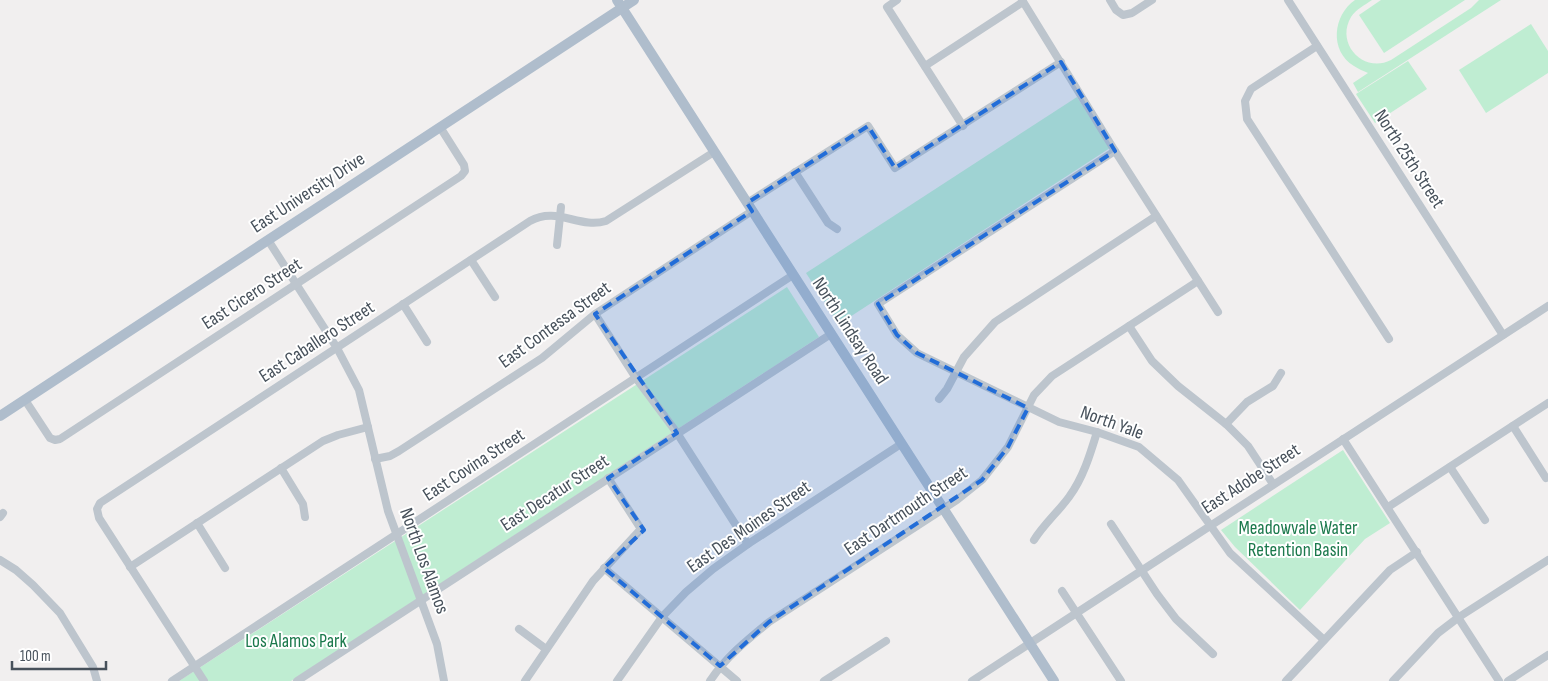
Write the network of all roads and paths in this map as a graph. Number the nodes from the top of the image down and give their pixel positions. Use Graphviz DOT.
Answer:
graph roads {
  1 [pos="634,0"];
  2 [pos="897,0"];
  3 [pos="1110,0"];
  4 [pos="1152,0"];
  5 [pos="1288,0"];
  6 [pos="1022,1"];
  7 [pos="620,4"];
  8 [pos="1317,46"];
  9 [pos="1061,62"];
  10 [pos="925,66"];
  11 [pos="963,126"];
  12 [pos="440,127"];
  13 [pos="1115,151"];
  14 [pos="714,152"];
  15 [pos="795,172"];
  16 [pos="561,207"];
  17 [pos="750,207"];
  18 [pos="560,216"];
  19 [pos="1156,216"];
  20 [pos="837,229"];
  21 [pos="268,240"];
  22 [pos="557,245"];
  23 [pos="471,260"];
  24 [pos="793,275"];
  25 [pos="1198,281"];
  26 [pos="296,284"];
  27 [pos="495,297"];
  28 [pos="403,304"];
  29 [pos="1548,306"];
  30 [pos="1218,312"];
  31 [pos="595,314"];
  32 [pos="1129,326"];
  33 [pos="831,334"];
  34 [pos="1503,335"];
  35 [pos="1389,339"];
  36 [pos="428,342"];
  37 [pos="337,348"];
  38 [pos="956,372"];
  39 [pos="1280,373"];
  40 [pos="636,378"];
  41 [pos="939,399"];
  42 [pos="25,400"];
  43 [pos="1548,403"];
  44 [pos="1028,408"];
  45 [pos="0,416"];
  46 [pos="1226,424"];
  47 [pos="1512,426"];
  48 [pos="368,427"];
  49 [pos="1097,432"];
  50 [pos="677,433"];
  51 [pos="1343,439"];
  52 [pos="901,444"];
  53 [pos="375,460"];
  54 [pos="1450,467"];
  55 [pos="281,468"];
  56 [pos="608,478"];
  57 [pos="1546,478"];
  58 [pos="1273,484"];
  59 [pos="1388,507"];
  60 [pos="943,508"];
  61 [pos="306,517"];
  62 [pos="1485,520"];
  63 [pos="197,523"];
  64 [pos="1111,524"];
  65 [pos="1210,526"];
  66 [pos="396,535"];
  67 [pos="1034,540"];
  68 [pos="748,544"];
  69 [pos="1417,552"];
  70 [pos="0,560"];
  71 [pos="1548,560"];
  72 [pos="130,567"];
  73 [pos="226,568"];
  74 [pos="604,568"];
  75 [pos="1142,570"];
  76 [pos="1062,591"];
  77 [pos="422,600"];
  78 [pos="1077,613"];
  79 [pos="662,617"];
  80 [pos="1459,617"];
  81 [pos="519,629"];
  82 [pos="1324,640"];
  83 [pos="886,641"];
  84 [pos="1030,644"];
  85 [pos="546,649"];
  86 [pos="1213,654"];
  87 [pos="1548,655"];
  88 [pos="720,666"];
  89 [pos="194,667"];
  90 [pos="97,681"];
  91 [pos="172,681"];
  92 [pos="204,681"];
  93 [pos="297,681"];
  94 [pos="444,681"];
  95 [pos="525,681"];
  96 [pos="617,681"];
  97 [pos="710,681"];
  98 [pos="737,681"];
  99 [pos="824,681"];
  100 [pos="972,681"];
  101 [pos="1054,681"];
  102 [pos="1121,681"];
  103 [pos="1286,681"];
  104 [pos="1393,681"];
  105 [pos="1499,681"];
  106 [pos="1508,681"];
  1 -- 7 [label="main road, East University Drive"];
  2 -- 10 [label="street"];
  3 -- 4 [label="street"];
  5 -- 8 [label="street, North 25th Street"];
  6 -- 9 [label="street"];
  6 -- 10 [label="street"];
  7 -- 12 [label="main road, East University Drive"];
  7 -- 14 [label="main road, North Lindsay Road"];
  8 -- 34 [label="street, North 25th Street"];
  8 -- 35 [label="street"];
  9 -- 11 [label="street"];
  9 -- 13 [label="street"];
  10 -- 11 [label="street"];
  11 -- 15 [label="street, East Contessa Street"];
  12 -- 21 [label="main road, East University Drive"];
  12 -- 26 [label="street, East Cicero Street"];
  13 -- 19 [label="street"];
  13 -- 38 [label="street, North Yale"];
  14 -- 17 [label="main road, North Lindsay Road"];
  14 -- 18 [label="street, East Caballero Street"];
  15 -- 17 [label="street, East Contessa Street"];
  15 -- 20 [label="street"];
  16 -- 18 [label="street"];
  17 -- 24 [label="main road, North Lindsay Road"];
  17 -- 31 [label="street, East Contessa Street"];
  18 -- 22 [label="street"];
  18 -- 23 [label="street, East Caballero Street"];
  19 -- 25 [label="street"];
  19 -- 38 [label="street"];
  21 -- 26 [label="street, North Los Alamos"];
  21 -- 42 [label="main road, East University Drive"];
  23 -- 27 [label="street"];
  23 -- 28 [label="street, East Caballero Street"];
  24 -- 33 [label="main road, North Lindsay Road"];
  24 -- 40 [label="street, East Covina Street"];
  25 -- 30 [label="street"];
  25 -- 32 [label="street, East Dartmouth Street"];
  26 -- 37 [label="street, North Los Alamos"];
  26 -- 42 [label="street, East Cicero Street"];
  28 -- 36 [label="street"];
  28 -- 37 [label="street, East Caballero Street"];
  29 -- 34 [label="street, East Adobe Street"];
  31 -- 40 [label="street"];
  31 -- 53 [label="street, East Contessa Street"];
  32 -- 44 [label="street, East Dartmouth Street"];
  32 -- 46 [label="street"];
  33 -- 50 [label="street, East Decatur Street"];
  33 -- 52 [label="main road, North Lindsay Road"];
  34 -- 51 [label="street, East Adobe Street"];
  37 -- 48 [label="street, North Los Alamos"];
  37 -- 72 [label="street, East Caballero Street"];
  38 -- 41 [label="street"];
  38 -- 44 [label="street, North Yale"];
  39 -- 46 [label="street"];
  40 -- 50 [label="street"];
  40 -- 66 [label="street, East Covina Street"];
  42 -- 45 [label="main road, East University Drive"];
  43 -- 47 [label="street"];
  44 -- 49 [label="street, North Yale"];
  44 -- 60 [label="street, East Dartmouth Street"];
  46 -- 58 [label="street"];
  47 -- 54 [label="street"];
  47 -- 57 [label="street"];
  48 -- 53 [label="street, North Los Alamos"];
  48 -- 55 [label="street"];
  49 -- 65 [label="street, North Yale"];
  49 -- 67 [label="street"];
  50 -- 56 [label="street, East Decatur Street"];
  50 -- 68 [label="street"];
  51 -- 58 [label="street, East Adobe Street"];
  51 -- 59 [label="street"];
  52 -- 60 [label="main road, North Lindsay Road"];
  52 -- 68 [label="street, East Des Moines Street"];
  53 -- 66 [label="street, North Los Alamos"];
  54 -- 59 [label="street"];
  54 -- 62 [label="street"];
  55 -- 61 [label="street"];
  55 -- 63 [label="street"];
  56 -- 74 [label="street"];
  56 -- 77 [label="street, East Decatur Street"];
  58 -- 65 [label="street, East Adobe Street"];
  59 -- 69 [label="street"];
  60 -- 84 [label="main road, North Lindsay Road"];
  60 -- 88 [label="street, East Dartmouth Street"];
  63 -- 72 [label="street"];
  63 -- 73 [label="street"];
  64 -- 75 [label="street"];
  65 -- 75 [label="street, East Adobe Street"];
  65 -- 82 [label="street, North Yale"];
  66 -- 77 [label="street, North Los Alamos"];
  66 -- 89 [label="street, East Covina Street"];
  68 -- 79 [label="street, East Des Moines Street"];
  69 -- 80 [label="street"];
  69 -- 82 [label="street"];
  70 -- 90 [label="street"];
  71 -- 80 [label="street"];
  72 -- 89 [label="street"];
  74 -- 79 [label="street"];
  74 -- 85 [label="street"];
  75 -- 78 [label="street, East Adobe Street"];
  75 -- 86 [label="street"];
  76 -- 78 [label="street"];
  77 -- 93 [label="street, East Decatur Street"];
  77 -- 94 [label="street, North Los Alamos"];
  78 -- 84 [label="street, East Adobe Street"];
  78 -- 102 [label="street"];
  79 -- 88 [label="street"];
  79 -- 96 [label="street, East Des Moines Street"];
  80 -- 104 [label="street"];
  80 -- 105 [label="street"];
  81 -- 85 [label="street"];
  82 -- 103 [label="street"];
  83 -- 99 [label="street"];
  84 -- 100 [label="street, East Adobe Street"];
  84 -- 101 [label="main road, North Lindsay Road"];
  85 -- 95 [label="street"];
  87 -- 106 [label="street"];
  88 -- 97 [label="street, East Dartmouth Street"];
  88 -- 98 [label="street"];
  89 -- 91 [label="street, East Covina Street"];
  89 -- 92 [label="street"];
}
